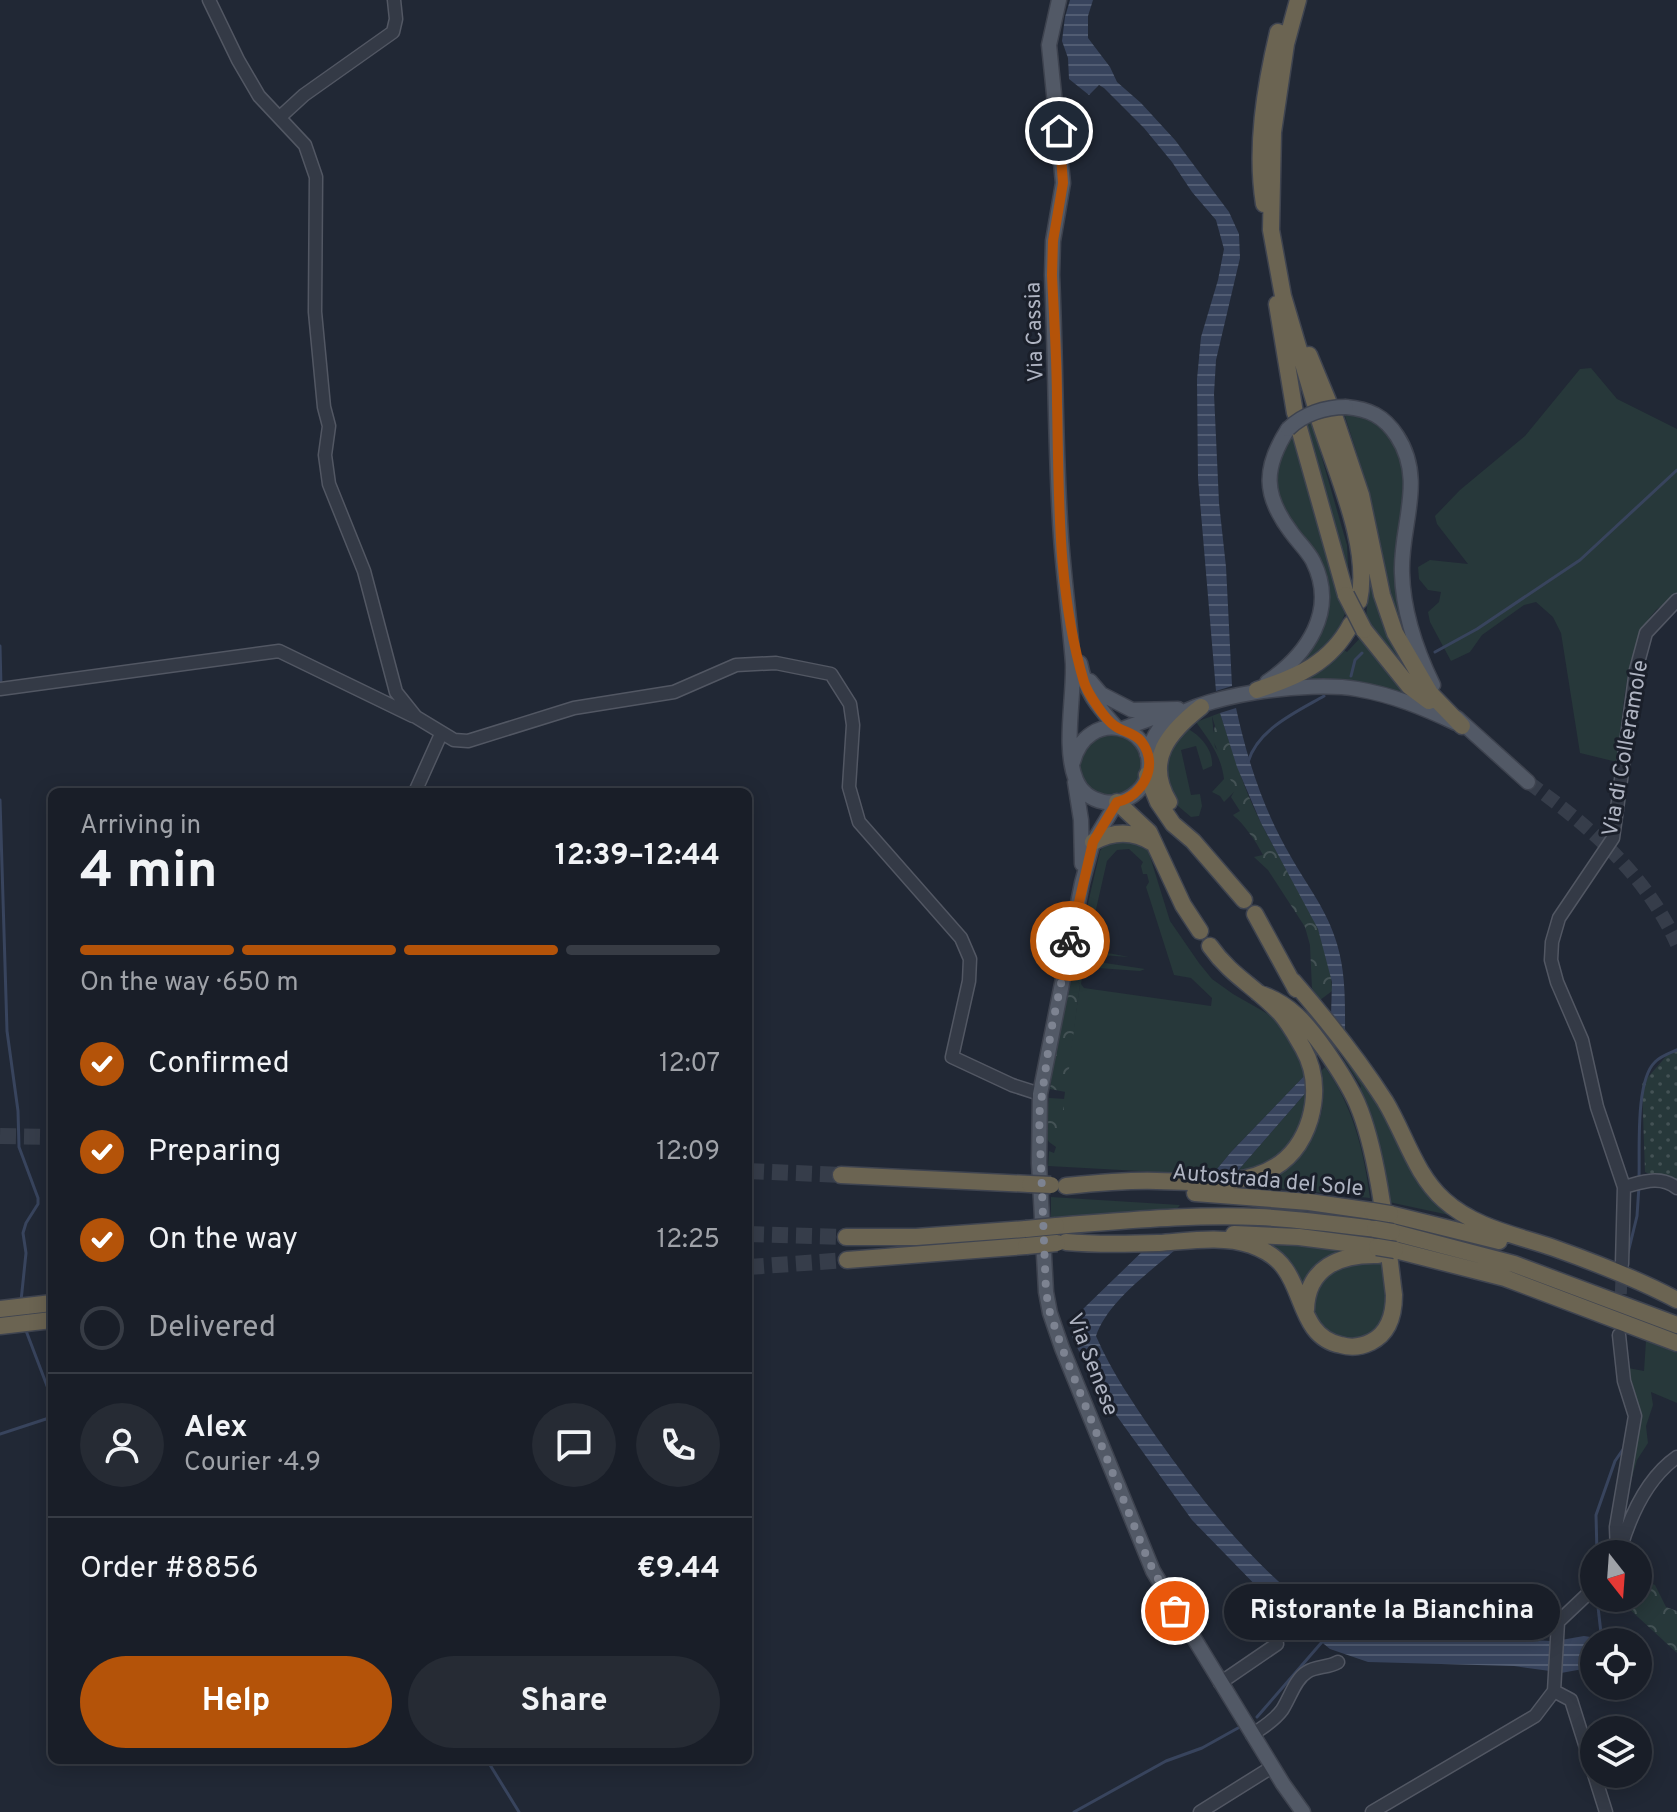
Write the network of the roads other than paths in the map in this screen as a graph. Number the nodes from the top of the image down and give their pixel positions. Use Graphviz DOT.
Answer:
graph roads {
  1 [pos="209,0"];
  2 [pos="394,0"];
  3 [pos="1059,0"];
  4 [pos="1287,0"];
  5 [pos="1298,0"];
  6 [pos="280,117"];
  7 [pos="1271,230"];
  8 [pos="1276,259"];
  9 [pos="1328,409"];
  10 [pos="1294,424"];
  11 [pos="1353,598"];
  12 [pos="1677,600"];
  13 [pos="1070,617"];
  14 [pos="1358,627"];
  15 [pos="1081,669"];
  16 [pos="0,689"];
  17 [pos="1257,690"];
  18 [pos="1201,707"];
  19 [pos="1178,709"];
  20 [pos="416,717"];
  21 [pos="1462,726"];
  22 [pos="1119,728"];
  23 [pos="441,734"];
  24 [pos="1147,754"];
  25 [pos="1073,762"];
  26 [pos="1147,775"];
  27 [pos="1075,777"];
  28 [pos="1528,782"];
  29 [pos="417,788"];
  30 [pos="1117,802"];
  31 [pos="1193,841"];
  32 [pos="1093,842"];
  33 [pos="1158,846"];
  34 [pos="1082,883"];
  35 [pos="1244,900"];
  36 [pos="1255,914"];
  37 [pos="1200,931"];
  38 [pos="1210,946"];
  39 [pos="1293,981"];
  40 [pos="1258,993"];
  41 [pos="1300,1012"];
  42 [pos="1040,1094"];
  43 [pos="841,1175"];
  44 [pos="1624,1187"];
  45 [pos="1189,1188"];
  46 [pos="1677,1188"];
  47 [pos="846,1237"];
  48 [pos="1026,1237"];
  49 [pos="1060,1237"];
  50 [pos="1200,1237"];
  51 [pos="1387,1252"];
  52 [pos="847,1260"];
  53 [pos="1622,1264"];
  54 [pos="1677,1303"];
  55 [pos="48,1305"];
  56 [pos="0,1309"];
  57 [pos="23,1315"];
  58 [pos="1306,1315"];
  59 [pos="48,1319"];
  60 [pos="1677,1325"];
  61 [pos="0,1326"];
  62 [pos="1619,1335"];
  63 [pos="1677,1343"];
  64 [pos="1677,1457"];
  65 [pos="1617,1540"];
  66 [pos="1623,1540"];
  67 [pos="1580,1601"];
  68 [pos="1277,1644"];
  69 [pos="1338,1662"];
  70 [pos="1220,1683"];
  71 [pos="1554,1691"];
  72 [pos="1580,1729"];
  73 [pos="1252,1735"];
  74 [pos="1272,1767"];
  75 [pos="1598,1788"];
  76 [pos="1200,1812"];
  77 [pos="1303,1812"];
  78 [pos="1372,1812"];
  79 [pos="1606,1812"];
  1 -- 6 [label="street"];
  2 -- 6 [label="street"];
  3 -- 13 [label="main road, Via Cassia"];
  4 -- 7 [label="highway"];
  5 -- 7 [label="highway"];
  6 -- 20 [label="street"];
  7 -- 8 [label="highway"];
  8 -- 9 [label="highway"];
  8 -- 10 [label="highway"];
  9 -- 10 [label="main road, bridge"];
  9 -- 11 [label="highway"];
  9 -- 21 [label="highway"];
  9 -- 21 [label="main road"];
  10 -- 11 [label="highway"];
  10 -- 17 [label="main road"];
  11 -- 14 [label="highway, bridge"];
  12 -- 44 [label="street, Via di Colleramole"];
  13 -- 15 [label="main road, Via Cassia"];
  13 -- 25 [label="main road, Via Cassia"];
  14 -- 17 [label="highway"];
  14 -- 21 [label="highway"];
  15 -- 19 [label="main road"];
  15 -- 22 [label="main road, Via Cassia"];
  16 -- 20 [label="street"];
  17 -- 18 [label="main road"];
  17 -- 21 [label="main road"];
  18 -- 19 [label="main road"];
  18 -- 24 [label="main road"];
  18 -- 31 [label="highway"];
  19 -- 22 [label="main road"];
  20 -- 23 [label="street"];
  21 -- 28 [label="main road"];
  22 -- 24 [label="main road, Via Cassia"];
  22 -- 25 [label="main road"];
  23 -- 29 [label="street"];
  23 -- 42 [label="street"];
  24 -- 26 [label="main road"];
  25 -- 27 [label="main road, Via Cassia"];
  26 -- 30 [label="main road"];
  26 -- 31 [label="highway"];
  27 -- 30 [label="main road"];
  27 -- 34 [label="main road, Via Senese"];
  30 -- 32 [label="main road, Via Senese"];
  30 -- 33 [label="highway"];
  31 -- 35 [label="highway"];
  32 -- 33 [label="highway"];
  32 -- 34 [label="main road, Via Senese"];
  33 -- 37 [label="highway"];
  34 -- 42 [label="main road, Via Senese"];
  36 -- 39 [label="highway"];
  38 -- 40 [label="highway"];
  39 -- 41 [label="highway"];
  39 -- 54 [label="highway"];
  40 -- 41 [label="highway"];
  40 -- 45 [label="highway"];
  41 -- 58 [label="highway"];
  42 -- 70 [label="main road, Via Senese"];
  43 -- 45 [label="highway, Autostrada del Sole, bridge"];
  44 -- 46 [label="street"];
  44 -- 53 [label="street, Via di Colleramole"];
  45 -- 54 [label="highway, Autostrada del Sole, bridge"];
  47 -- 48 [label="highway, Autostrada del Sole"];
  48 -- 49 [label="highway, Autostrada del Sole, bridge"];
  48 -- 52 [label="highway, Autostrada del Sole"];
  49 -- 50 [label="highway"];
  49 -- 60 [label="highway, Autostrada del Sole, bridge"];
  50 -- 51 [label="highway"];
  50 -- 58 [label="highway"];
  51 -- 58 [label="highway"];
  51 -- 63 [label="highway"];
  55 -- 57 [label="highway"];
  56 -- 57 [label="highway"];
  57 -- 59 [label="highway"];
  57 -- 61 [label="highway"];
  62 -- 65 [label="street"];
  64 -- 66 [label="street"];
  67 -- 71 [label="street"];
  68 -- 70 [label="street"];
  69 -- 73 [label="street"];
  70 -- 73 [label="main road, Via Senese"];
  71 -- 72 [label="street"];
  71 -- 78 [label="street"];
  73 -- 74 [label="main road, Via Senese"];
  74 -- 76 [label="street"];
  74 -- 77 [label="main road, Via Senese"];
  75 -- 79 [label="street"];
}
